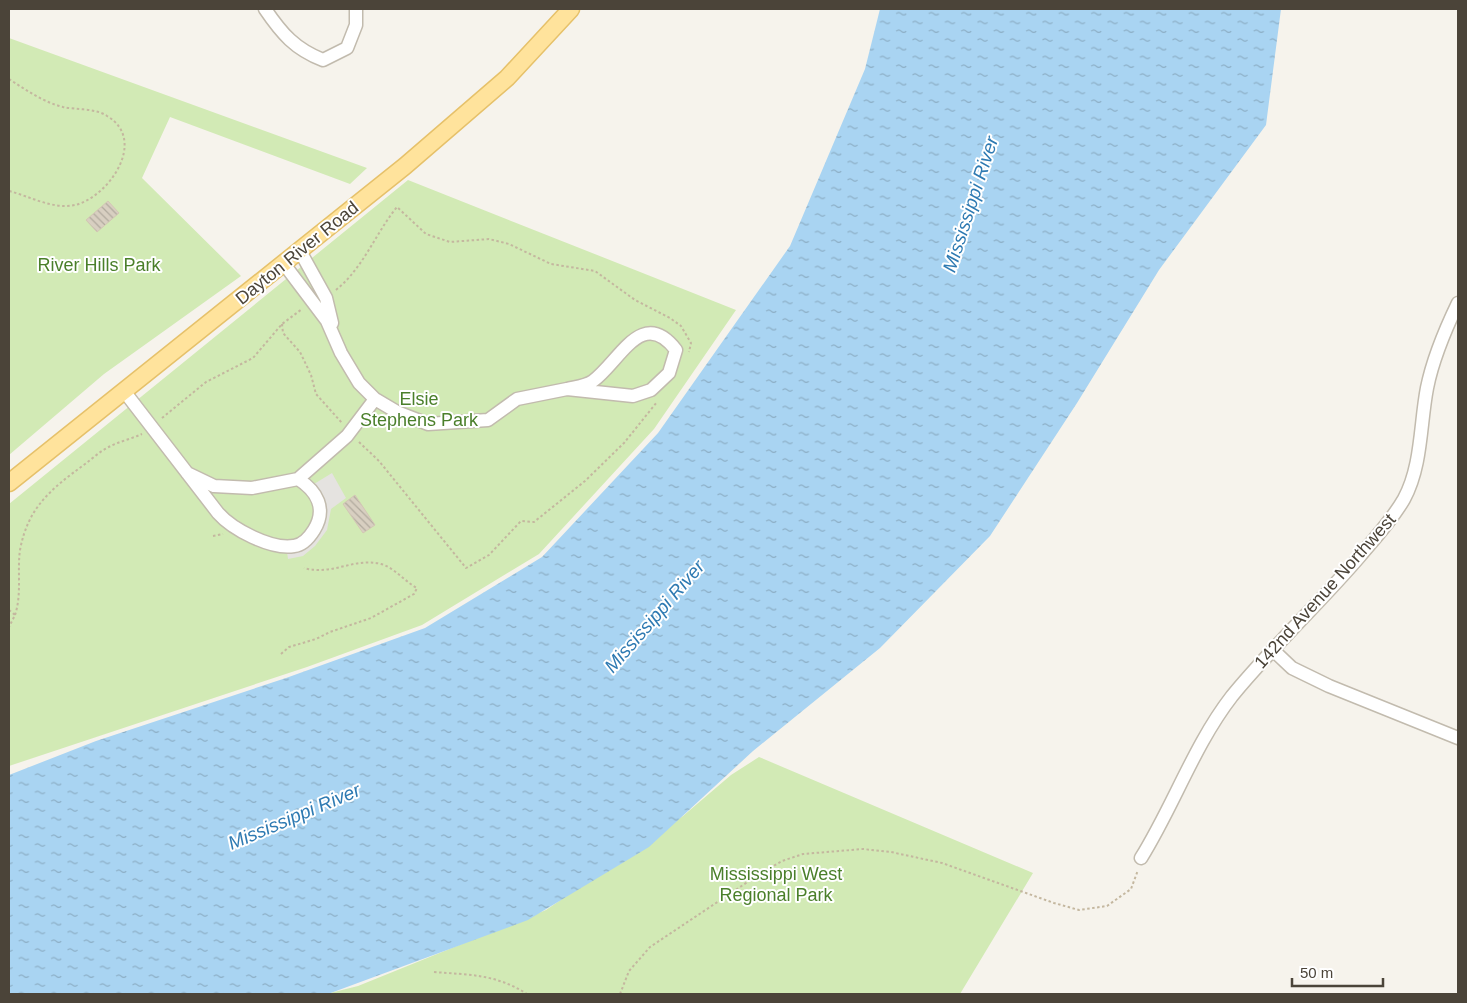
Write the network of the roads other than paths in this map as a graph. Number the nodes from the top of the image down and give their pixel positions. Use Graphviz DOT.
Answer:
graph roads {
  1 [pos="265,9"];
  2 [pos="356,9"];
  3 [pos="571,9"];
  4 [pos="300,251"];
  5 [pos="284,264"];
  6 [pos="321,301"];
  7 [pos="1458,303"];
  8 [pos="567,389"];
  9 [pos="124,392"];
  10 [pos="375,399"];
  11 [pos="187,473"];
  12 [pos="298,479"];
  13 [pos="9,483"];
  14 [pos="1273,650"];
  15 [pos="1458,738"];
  16 [pos="1141,858"];
  1 -- 2 [label="street"];
  3 -- 4 [label="main road, Dayton River Road"];
  4 -- 5 [label="main road, Dayton River Road"];
  4 -- 6 [label="street"];
  5 -- 6 [label="street"];
  5 -- 9 [label="main road, Dayton River Road"];
  6 -- 10 [label="street"];
  7 -- 14 [label="street, 142nd Avenue Northwest"];
  8 -- 8 [label="street"];
  8 -- 10 [label="street"];
  9 -- 11 [label="street"];
  9 -- 13 [label="main road, Dayton River Road"];
  10 -- 12 [label="street"];
  11 -- 12 [label="street"];
  11 -- 12 [label="street"];
  14 -- 15 [label="street"];
  14 -- 16 [label="street, 142nd Avenue Northwest"];
}
